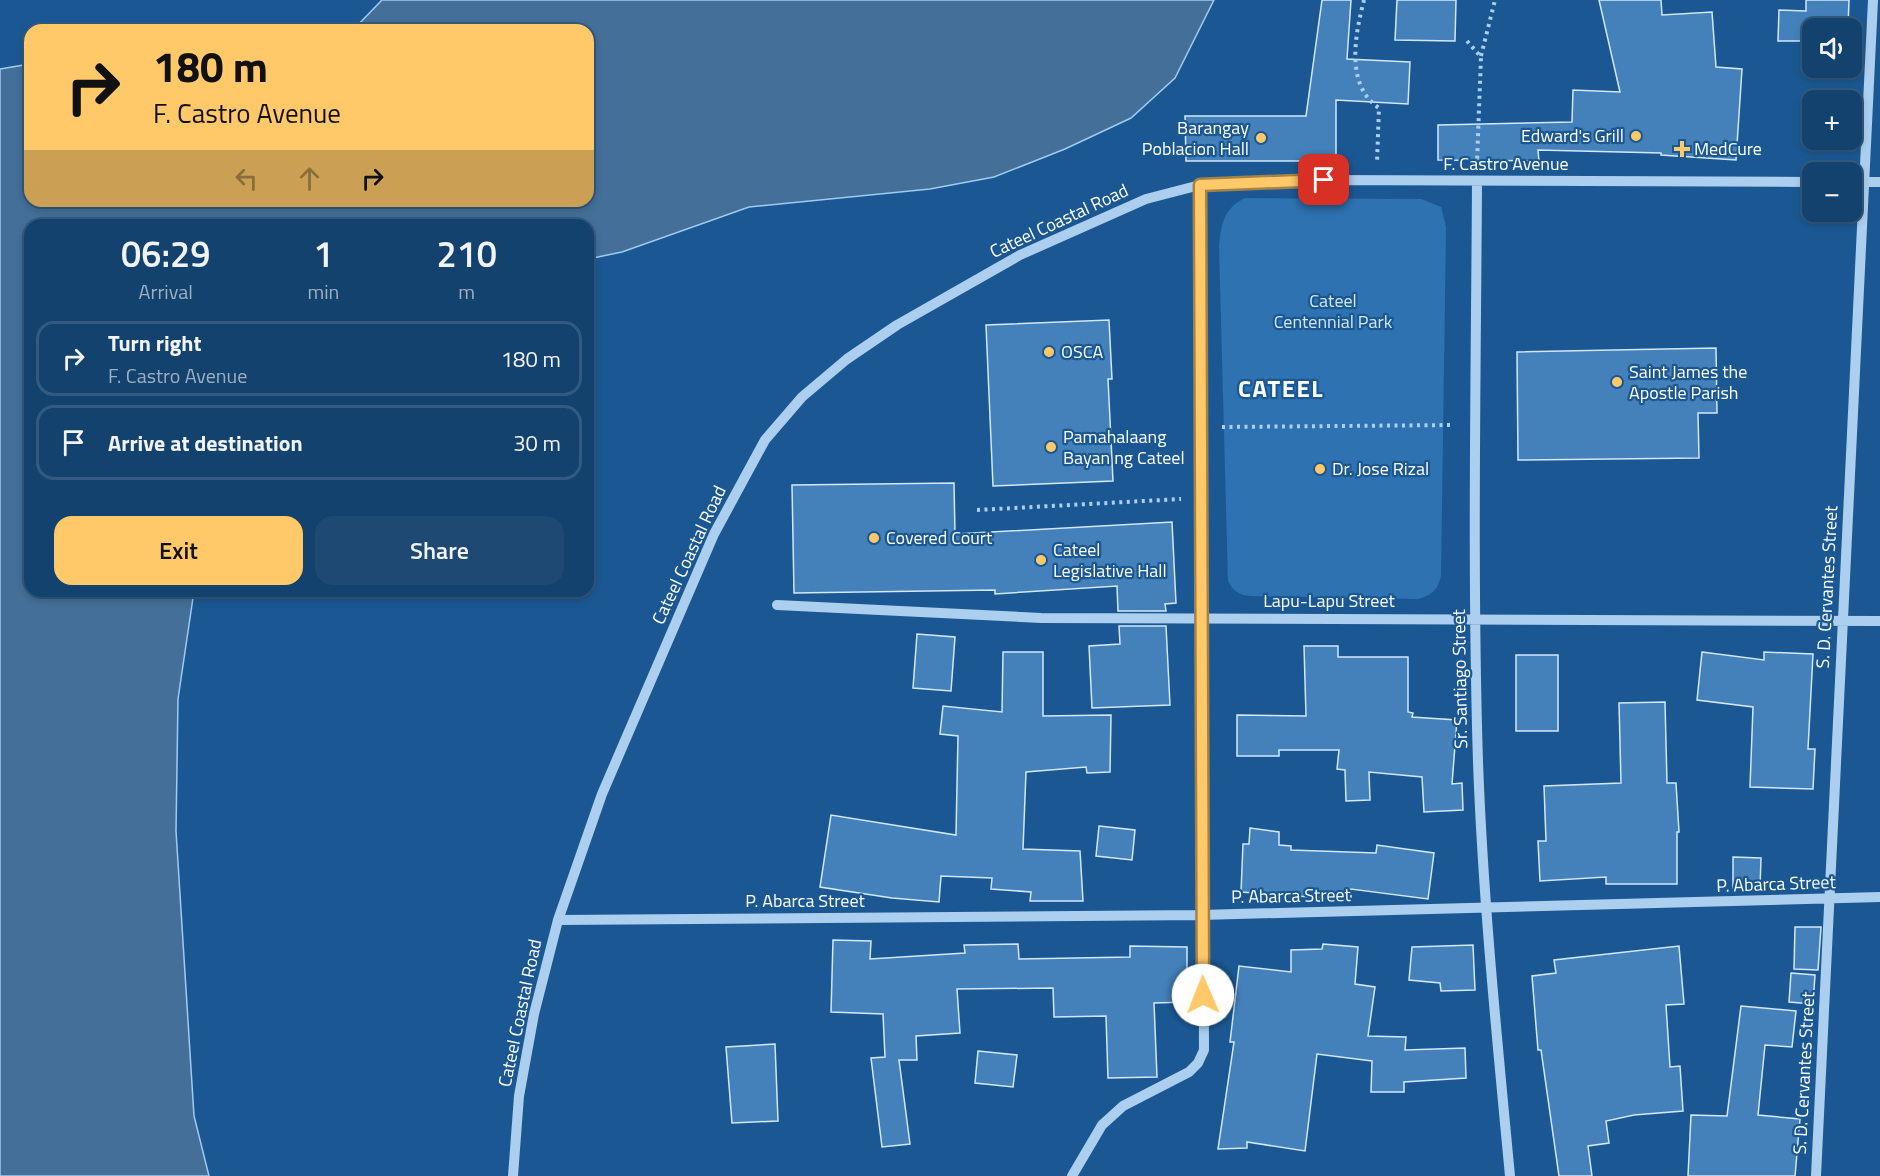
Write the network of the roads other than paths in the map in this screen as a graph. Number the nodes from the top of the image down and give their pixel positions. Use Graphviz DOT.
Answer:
graph roads {
  1 [pos="1873,0"];
  2 [pos="1477,181"];
  3 [pos="1802,182"];
  4 [pos="1863,182"];
  5 [pos="1880,182"];
  6 [pos="1200,185"];
  7 [pos="777,605"];
  8 [pos="1203,617"];
  9 [pos="1475,619"];
  10 [pos="1842,621"];
  11 [pos="1880,621"];
  12 [pos="1880,897"];
  13 [pos="1829,899"];
  14 [pos="1486,908"];
  15 [pos="1201,915"];
  16 [pos="558,920"];
  17 [pos="513,1176"];
  18 [pos="1072,1176"];
  19 [pos="1510,1176"];
  20 [pos="1816,1176"];
  1 -- 4 [label="street, S. D. Cervantes Street"];
  2 -- 3 [label="street, F. Castro Avenue"];
  2 -- 6 [label="street, F. Castro Avenue"];
  2 -- 9 [label="street, Sr. Santiago Street"];
  4 -- 5 [label="street"];
  4 -- 10 [label="street, S. D. Cervantes Street"];
  6 -- 8 [label="street"];
  6 -- 16 [label="street, Cateel Coastal Road"];
  7 -- 8 [label="street, Lapu-Lapu Street"];
  8 -- 9 [label="street, Lapu-Lapu Street"];
  8 -- 15 [label="street"];
  9 -- 10 [label="street, Lapu-Lapu Street"];
  9 -- 14 [label="street, Sr. Santiago Street"];
  10 -- 11 [label="street, Lapu-Lapu Street"];
  10 -- 13 [label="street, S. D. Cervantes Street"];
  12 -- 13 [label="street, P. Abarca Street"];
  13 -- 14 [label="street, P. Abarca Street"];
  13 -- 20 [label="street, S. D. Cervantes Street"];
  14 -- 15 [label="street, P. Abarca Street"];
  14 -- 19 [label="street, Sr. Santiago Street"];
  15 -- 16 [label="street, P. Abarca Street"];
  15 -- 18 [label="street"];
  16 -- 17 [label="street, Cateel Coastal Road"];
}
